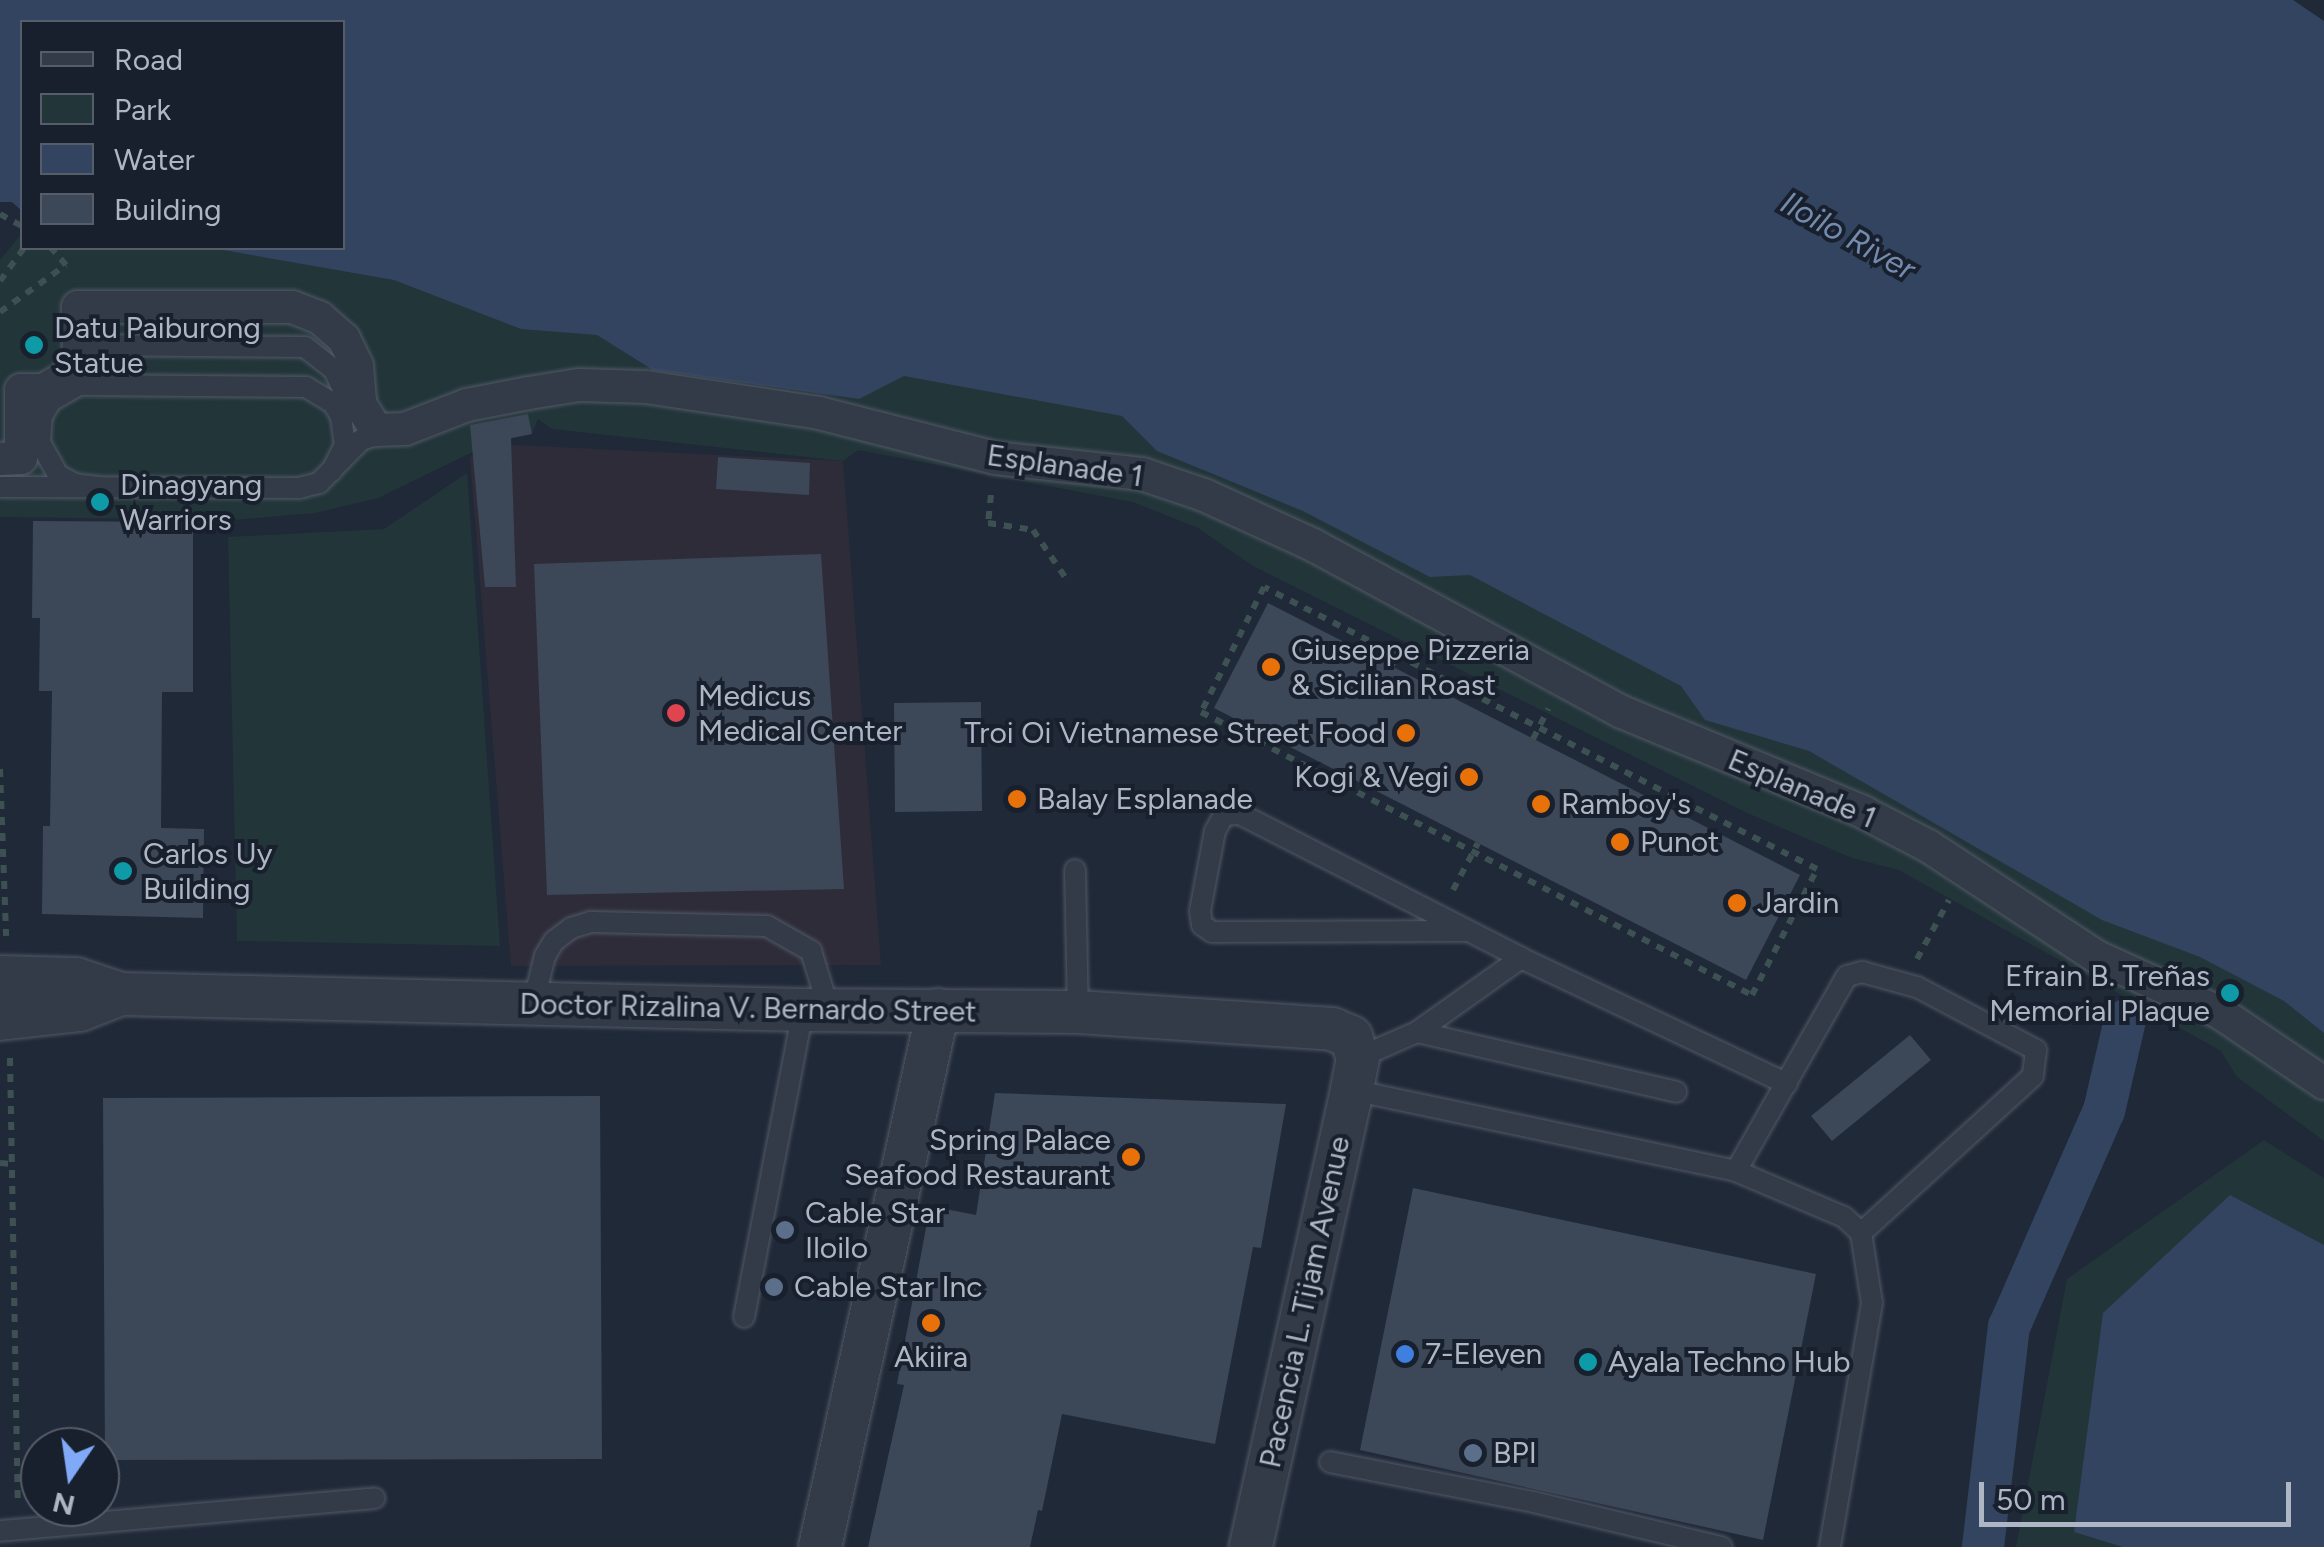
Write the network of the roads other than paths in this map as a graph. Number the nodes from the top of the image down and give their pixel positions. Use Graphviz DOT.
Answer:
graph roads {
  1 [pos="78,346"];
  2 [pos="387,432"];
  3 [pos="350,448"];
  4 [pos="0,460"];
  5 [pos="332,472"];
  6 [pos="0,487"];
  7 [pos="99,487"];
  8 [pos="1074,870"];
  9 [pos="1468,931"];
  10 [pos="1520,958"];
  11 [pos="4,998"];
  12 [pos="532,1004"];
  13 [pos="816,1010"];
  14 [pos="938,1010"];
  15 [pos="1078,1012"];
  16 [pos="1417,1032"];
  17 [pos="1355,1074"];
  18 [pos="2324,1083"];
  19 [pos="1787,1084"];
  20 [pos="1676,1092"];
  21 [pos="1736,1170"];
  22 [pos="1861,1233"];
  23 [pos="744,1317"];
  24 [pos="1330,1462"];
  25 [pos="375,1498"];
  26 [pos="9,1530"];
  27 [pos="820,1547"];
  28 [pos="1252,1547"];
  29 [pos="1722,1547"];
  30 [pos="1830,1547"];
  1 -- 2 [label="street"];
  1 -- 3 [label="lane"];
  1 -- 4 [label="street"];
  2 -- 3 [label="lane"];
  2 -- 18 [label="street, Esplanade 1"];
  3 -- 5 [label="lane"];
  5 -- 7 [label="lane"];
  5 -- 7 [label="lane"];
  6 -- 7 [label="lane"];
  8 -- 15 [label="lane"];
  9 -- 9 [label="lane"];
  9 -- 10 [label="lane"];
  10 -- 16 [label="lane"];
  10 -- 19 [label="lane"];
  11 -- 12 [label="street, Doctor Rizalina V. Bernardo Street"];
  12 -- 13 [label="street, Doctor Rizalina V. Bernardo Street"];
  12 -- 13 [label="lane"];
  13 -- 14 [label="street, Doctor Rizalina V. Bernardo Street"];
  13 -- 23 [label="lane"];
  14 -- 15 [label="street, Doctor Rizalina V. Bernardo Street"];
  14 -- 27 [label="street"];
  15 -- 17 [label="street, Doctor Rizalina V. Bernardo Street"];
  16 -- 17 [label="lane"];
  16 -- 20 [label="lane"];
  17 -- 21 [label="lane"];
  17 -- 28 [label="street, Pacencia L. Tijam Avenue"];
  19 -- 21 [label="lane"];
  19 -- 22 [label="lane"];
  21 -- 22 [label="lane"];
  22 -- 30 [label="lane"];
  24 -- 29 [label="lane"];
  25 -- 26 [label="lane"];
}
